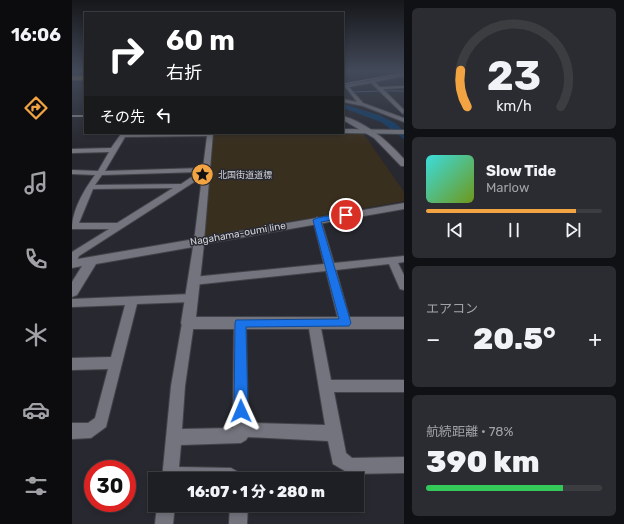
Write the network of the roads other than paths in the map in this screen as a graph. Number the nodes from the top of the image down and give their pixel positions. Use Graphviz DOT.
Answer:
graph roads {
  1 [pos="353,95"];
  2 [pos="386,95"];
  3 [pos="344,100"];
  4 [pos="364,105"];
  5 [pos="385,112"];
  6 [pos="403,112"];
  7 [pos="344,118"];
  8 [pos="404,120"];
  9 [pos="344,131"];
  10 [pos="375,131"];
  11 [pos="404,132"];
  12 [pos="210,134"];
  13 [pos="113,150"];
  14 [pos="72,151"];
  15 [pos="404,164"];
  16 [pos="206,170"];
  17 [pos="72,172"];
  18 [pos="100,173"];
  19 [pos="182,186"];
  20 [pos="90,187"];
  21 [pos="404,206"];
  22 [pos="317,220"];
  23 [pos="73,226"];
  24 [pos="117,226"];
  25 [pos="199,241"];
  26 [pos="404,259"];
  27 [pos="73,260"];
  28 [pos="92,260"];
  29 [pos="392,260"];
  30 [pos="329,267"];
  31 [pos="193,281"];
  32 [pos="404,286"];
  33 [pos="72,292"];
  34 [pos="191,298"];
  35 [pos="132,301"];
  36 [pos="72,303"];
  37 [pos="188,322"];
  38 [pos="240,323"];
  39 [pos="314,323"];
  40 [pos="345,323"];
  41 [pos="404,324"];
  42 [pos="116,363"];
  43 [pos="72,364"];
  44 [pos="325,386"];
  45 [pos="404,386"];
  46 [pos="241,425"];
  47 [pos="72,431"];
  48 [pos="335,433"];
  49 [pos="175,437"];
  50 [pos="404,465"];
  51 [pos="171,472"];
  52 [pos="165,512"];
  53 [pos="239,512"];
  54 [pos="164,524"];
  55 [pos="238,524"];
  1 -- 4 [label="street"];
  2 -- 6 [label="street"];
  3 -- 4 [label="street"];
  4 -- 5 [label="street"];
  5 -- 6 [label="street"];
  5 -- 8 [label="street"];
  7 -- 10 [label="street"];
  9 -- 10 [label="street"];
  10 -- 11 [label="street"];
  10 -- 15 [label="street"];
  12 -- 13 [label="street"];
  12 -- 16 [label="street"];
  13 -- 14 [label="street"];
  13 -- 18 [label="street"];
  16 -- 18 [label="street"];
  16 -- 19 [label="street"];
  16 -- 25 [label="street"];
  17 -- 18 [label="street"];
  18 -- 20 [label="street"];
  19 -- 20 [label="street"];
  19 -- 24 [label="street"];
  20 -- 23 [label="street"];
  21 -- 22 [label="street, Nagahama-oumi line"];
  22 -- 25 [label="street, Nagahama-oumi line"];
  22 -- 30 [label="street"];
  23 -- 24 [label="street"];
  24 -- 27 [label="street"];
  25 -- 28 [label="street, Nagahama-oumi line"];
  25 -- 31 [label="street"];
  26 -- 29 [label="street"];
  27 -- 28 [label="street, Nagahama-oumi line"];
  28 -- 33 [label="street"];
  29 -- 30 [label="street"];
  29 -- 32 [label="street"];
  30 -- 31 [label="street"];
  30 -- 40 [label="street"];
  31 -- 34 [label="street"];
  34 -- 35 [label="street"];
  34 -- 37 [label="street"];
  35 -- 36 [label="street"];
  35 -- 42 [label="street"];
  37 -- 38 [label="street"];
  37 -- 49 [label="street"];
  38 -- 39 [label="street"];
  38 -- 46 [label="street"];
  39 -- 40 [label="street"];
  39 -- 44 [label="street"];
  40 -- 41 [label="street"];
  42 -- 43 [label="street"];
  42 -- 47 [label="street"];
  44 -- 45 [label="street"];
  44 -- 48 [label="street"];
  46 -- 48 [label="street"];
  46 -- 49 [label="street"];
  48 -- 50 [label="street"];
  49 -- 51 [label="street"];
  52 -- 54 [label="street"];
  53 -- 55 [label="street"];
}
